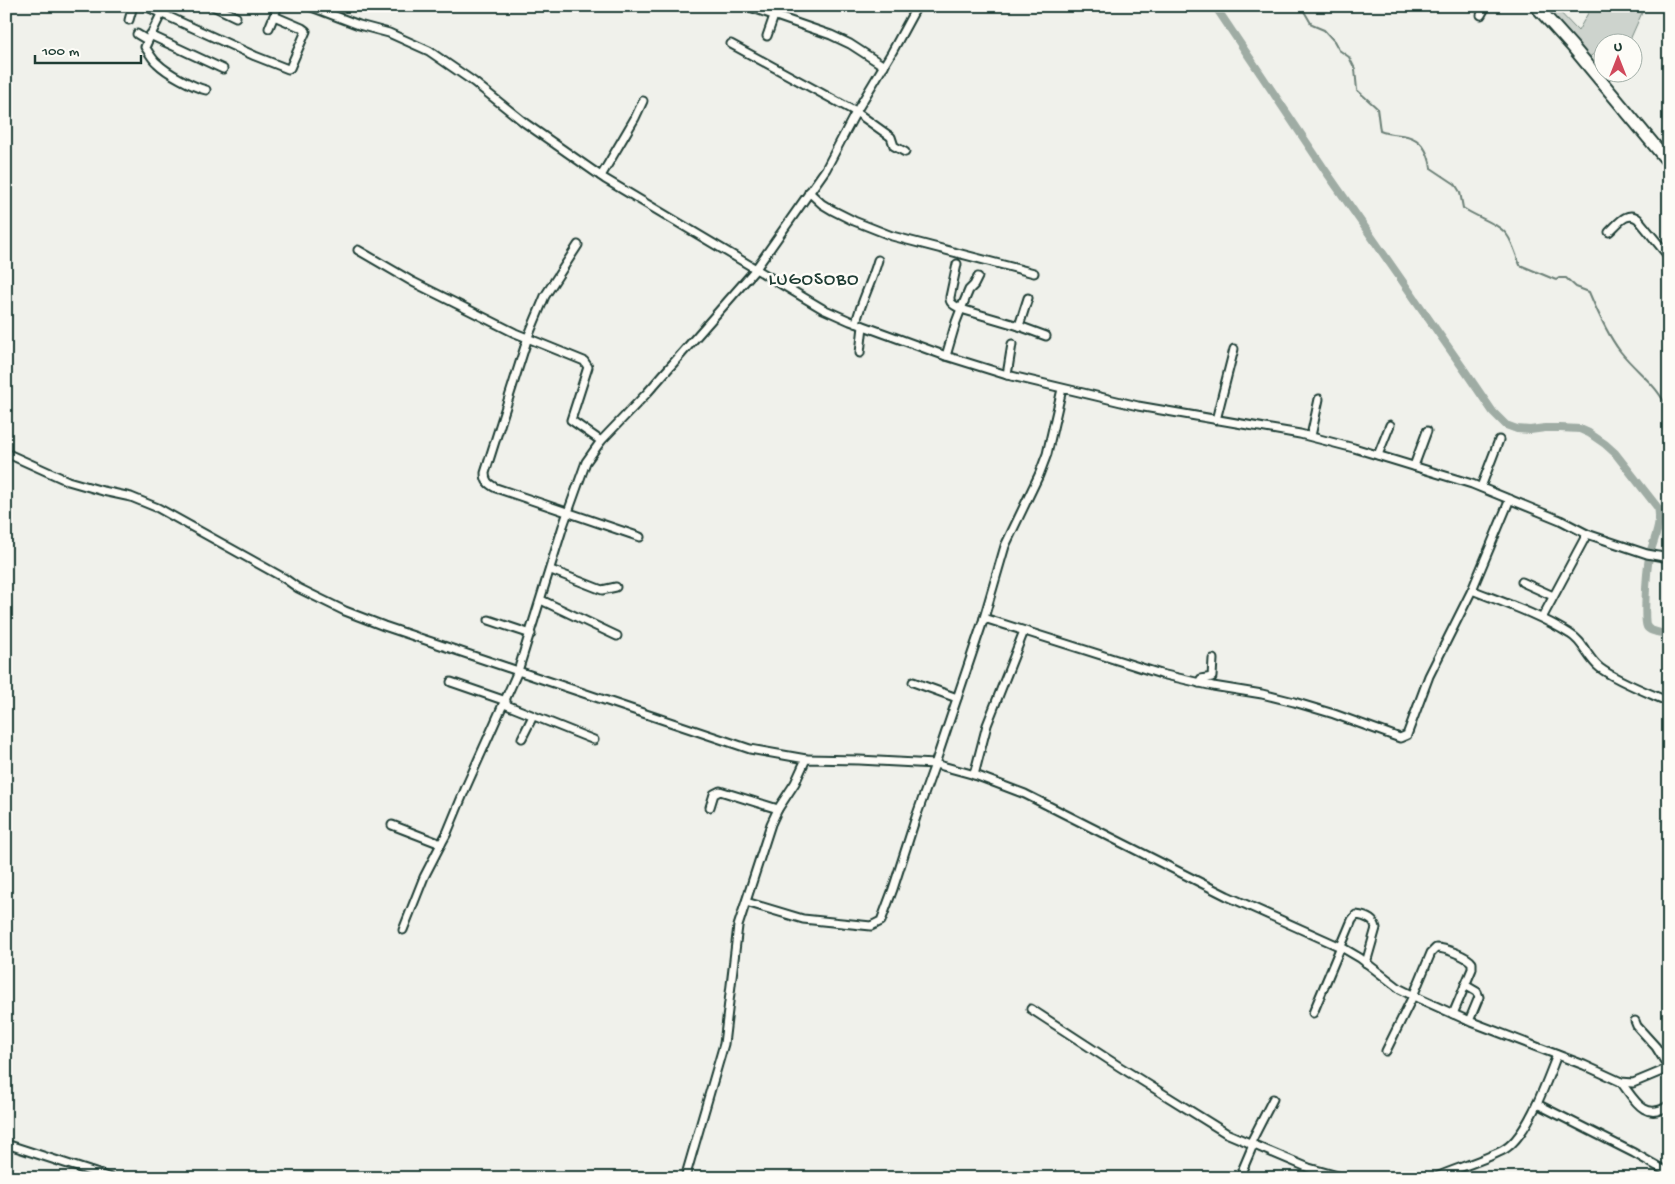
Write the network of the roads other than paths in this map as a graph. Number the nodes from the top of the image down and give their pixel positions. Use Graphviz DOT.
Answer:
graph roads {
  1 [pos="133,6"];
  2 [pos="145,6"];
  3 [pos="214,6"];
  4 [pos="278,6"];
  5 [pos="310,6"];
  6 [pos="747,6"];
  7 [pos="917,6"];
  8 [pos="1486,6"];
  9 [pos="1536,6"];
  10 [pos="163,10"];
  11 [pos="1481,15"];
  12 [pos="236,16"];
  13 [pos="274,16"];
  14 [pos="774,16"];
  15 [pos="129,20"];
  16 [pos="268,28"];
  17 [pos="137,34"];
  18 [pos="767,36"];
  19 [pos="149,38"];
  20 [pos="731,44"];
  21 [pos="884,66"];
  22 [pos="223,69"];
  23 [pos="206,90"];
  24 [pos="643,101"];
  25 [pos="856,112"];
  26 [pos="905,152"];
  27 [pos="1669,163"];
  28 [pos="601,176"];
  29 [pos="810,192"];
  30 [pos="1609,232"];
  31 [pos="578,245"];
  32 [pos="358,250"];
  33 [pos="1668,256"];
  34 [pos="878,260"];
  35 [pos="957,264"];
  36 [pos="755,270"];
  37 [pos="1034,273"];
  38 [pos="978,277"];
  39 [pos="1028,298"];
  40 [pos="961,309"];
  41 [pos="860,324"];
  42 [pos="1019,326"];
  43 [pos="1046,336"];
  44 [pos="528,337"];
  45 [pos="1012,344"];
  46 [pos="1234,349"];
  47 [pos="860,353"];
  48 [pos="946,356"];
  49 [pos="1007,375"];
  50 [pos="1062,389"];
  51 [pos="1319,399"];
  52 [pos="1216,420"];
  53 [pos="1390,425"];
  54 [pos="1428,431"];
  55 [pos="1311,436"];
  56 [pos="601,440"];
  57 [pos="1499,440"];
  58 [pos="6,453"];
  59 [pos="1378,455"];
  60 [pos="1414,466"];
  61 [pos="1481,487"];
  62 [pos="1510,499"];
  63 [pos="568,513"];
  64 [pos="1587,534"];
  65 [pos="640,537"];
  66 [pos="1669,558"];
  67 [pos="550,570"];
  68 [pos="1522,582"];
  69 [pos="616,586"];
  70 [pos="1472,590"];
  71 [pos="1553,596"];
  72 [pos="541,600"];
  73 [pos="984,618"];
  74 [pos="1542,618"];
  75 [pos="489,620"];
  76 [pos="1024,631"];
  77 [pos="530,634"];
  78 [pos="617,636"];
  79 [pos="1212,659"];
  80 [pos="518,672"];
  81 [pos="451,682"];
  82 [pos="913,682"];
  83 [pos="1199,683"];
  84 [pos="957,698"];
  85 [pos="1669,702"];
  86 [pos="505,703"];
  87 [pos="533,716"];
  88 [pos="522,738"];
  89 [pos="594,740"];
  90 [pos="806,759"];
  91 [pos="934,764"];
  92 [pos="974,775"];
  93 [pos="710,807"];
  94 [pos="778,809"];
  95 [pos="392,825"];
  96 [pos="441,844"];
  97 [pos="746,902"];
  98 [pos="403,930"];
  99 [pos="1340,947"];
  100 [pos="1366,963"];
  101 [pos="1465,985"];
  102 [pos="1413,996"];
  103 [pos="1031,1009"];
  104 [pos="1313,1013"];
  105 [pos="1453,1014"];
  106 [pos="1469,1021"];
  107 [pos="1635,1021"];
  108 [pos="1386,1051"];
  109 [pos="1557,1055"];
  110 [pos="1668,1070"];
  111 [pos="1621,1082"];
  112 [pos="1273,1099"];
  113 [pos="1537,1104"];
  114 [pos="1669,1105"];
  115 [pos="6,1144"];
  116 [pos="1251,1144"];
  117 [pos="1669,1173"];
  118 [pos="111,1178"];
  119 [pos="685,1178"];
  120 [pos="1239,1178"];
  121 [pos="1345,1178"];
  122 [pos="1434,1178"];
  1 -- 15 [label="street"];
  2 -- 10 [label="street"];
  3 -- 12 [label="street"];
  4 -- 13 [label="street"];
  5 -- 28 [label="street"];
  6 -- 14 [label="street"];
  7 -- 21 [label="street"];
  8 -- 11 [label="street"];
  9 -- 27 [label="main road"];
  10 -- 13 [label="street"];
  10 -- 19 [label="street"];
  13 -- 16 [label="street"];
  14 -- 18 [label="street"];
  14 -- 21 [label="street"];
  17 -- 19 [label="street"];
  19 -- 22 [label="street"];
  19 -- 23 [label="street"];
  20 -- 25 [label="street"];
  21 -- 25 [label="street"];
  24 -- 28 [label="street"];
  25 -- 26 [label="street"];
  25 -- 29 [label="street"];
  28 -- 36 [label="street"];
  29 -- 36 [label="street"];
  29 -- 37 [label="street"];
  30 -- 33 [label="street"];
  31 -- 44 [label="street"];
  32 -- 44 [label="street"];
  34 -- 41 [label="street"];
  35 -- 40 [label="street"];
  36 -- 41 [label="street"];
  36 -- 56 [label="street"];
  38 -- 40 [label="street"];
  39 -- 42 [label="street"];
  40 -- 42 [label="street"];
  40 -- 48 [label="street"];
  41 -- 47 [label="street"];
  41 -- 48 [label="street"];
  42 -- 43 [label="street"];
  44 -- 56 [label="street"];
  44 -- 63 [label="street"];
  45 -- 49 [label="street"];
  46 -- 52 [label="street"];
  48 -- 49 [label="street"];
  49 -- 50 [label="street"];
  50 -- 52 [label="street"];
  50 -- 73 [label="street"];
  51 -- 55 [label="street"];
  52 -- 55 [label="street"];
  53 -- 59 [label="street"];
  54 -- 60 [label="street"];
  55 -- 59 [label="street"];
  56 -- 63 [label="street"];
  57 -- 61 [label="street"];
  58 -- 80 [label="street"];
  59 -- 60 [label="street"];
  60 -- 61 [label="street"];
  61 -- 62 [label="street"];
  62 -- 64 [label="street"];
  62 -- 70 [label="street"];
  63 -- 65 [label="street"];
  63 -- 67 [label="street"];
  64 -- 66 [label="street"];
  64 -- 71 [label="street"];
  67 -- 69 [label="street"];
  67 -- 72 [label="street"];
  68 -- 71 [label="street"];
  70 -- 74 [label="street"];
  70 -- 83 [label="street"];
  71 -- 74 [label="street"];
  72 -- 77 [label="street"];
  72 -- 78 [label="street"];
  73 -- 76 [label="street"];
  73 -- 84 [label="street"];
  74 -- 85 [label="street"];
  75 -- 77 [label="street"];
  76 -- 83 [label="street"];
  76 -- 92 [label="street"];
  77 -- 80 [label="street"];
  79 -- 83 [label="street"];
  80 -- 86 [label="street"];
  80 -- 90 [label="street"];
  81 -- 86 [label="street"];
  82 -- 84 [label="street"];
  84 -- 91 [label="street"];
  86 -- 87 [label="street"];
  86 -- 96 [label="street"];
  87 -- 88 [label="street"];
  87 -- 89 [label="street"];
  90 -- 91 [label="street"];
  90 -- 94 [label="street"];
  91 -- 92 [label="street"];
  91 -- 97 [label="street"];
  92 -- 99 [label="street"];
  93 -- 94 [label="street"];
  94 -- 97 [label="street"];
  95 -- 96 [label="street"];
  96 -- 98 [label="street"];
  97 -- 119 [label="street"];
  99 -- 100 [label="street"];
  99 -- 100 [label="street"];
  99 -- 104 [label="street"];
  100 -- 102 [label="street"];
  101 -- 102 [label="street"];
  101 -- 105 [label="street"];
  101 -- 106 [label="street"];
  102 -- 105 [label="street"];
  102 -- 108 [label="street"];
  103 -- 116 [label="street"];
  105 -- 106 [label="street"];
  106 -- 109 [label="street"];
  107 -- 110 [label="street"];
  109 -- 111 [label="street"];
  109 -- 113 [label="street"];
  110 -- 111 [label="street"];
  111 -- 114 [label="street"];
  112 -- 116 [label="street"];
  113 -- 117 [label="street"];
  113 -- 122 [label="street"];
  115 -- 118 [label="street"];
  116 -- 120 [label="street"];
  116 -- 121 [label="street"];
}
